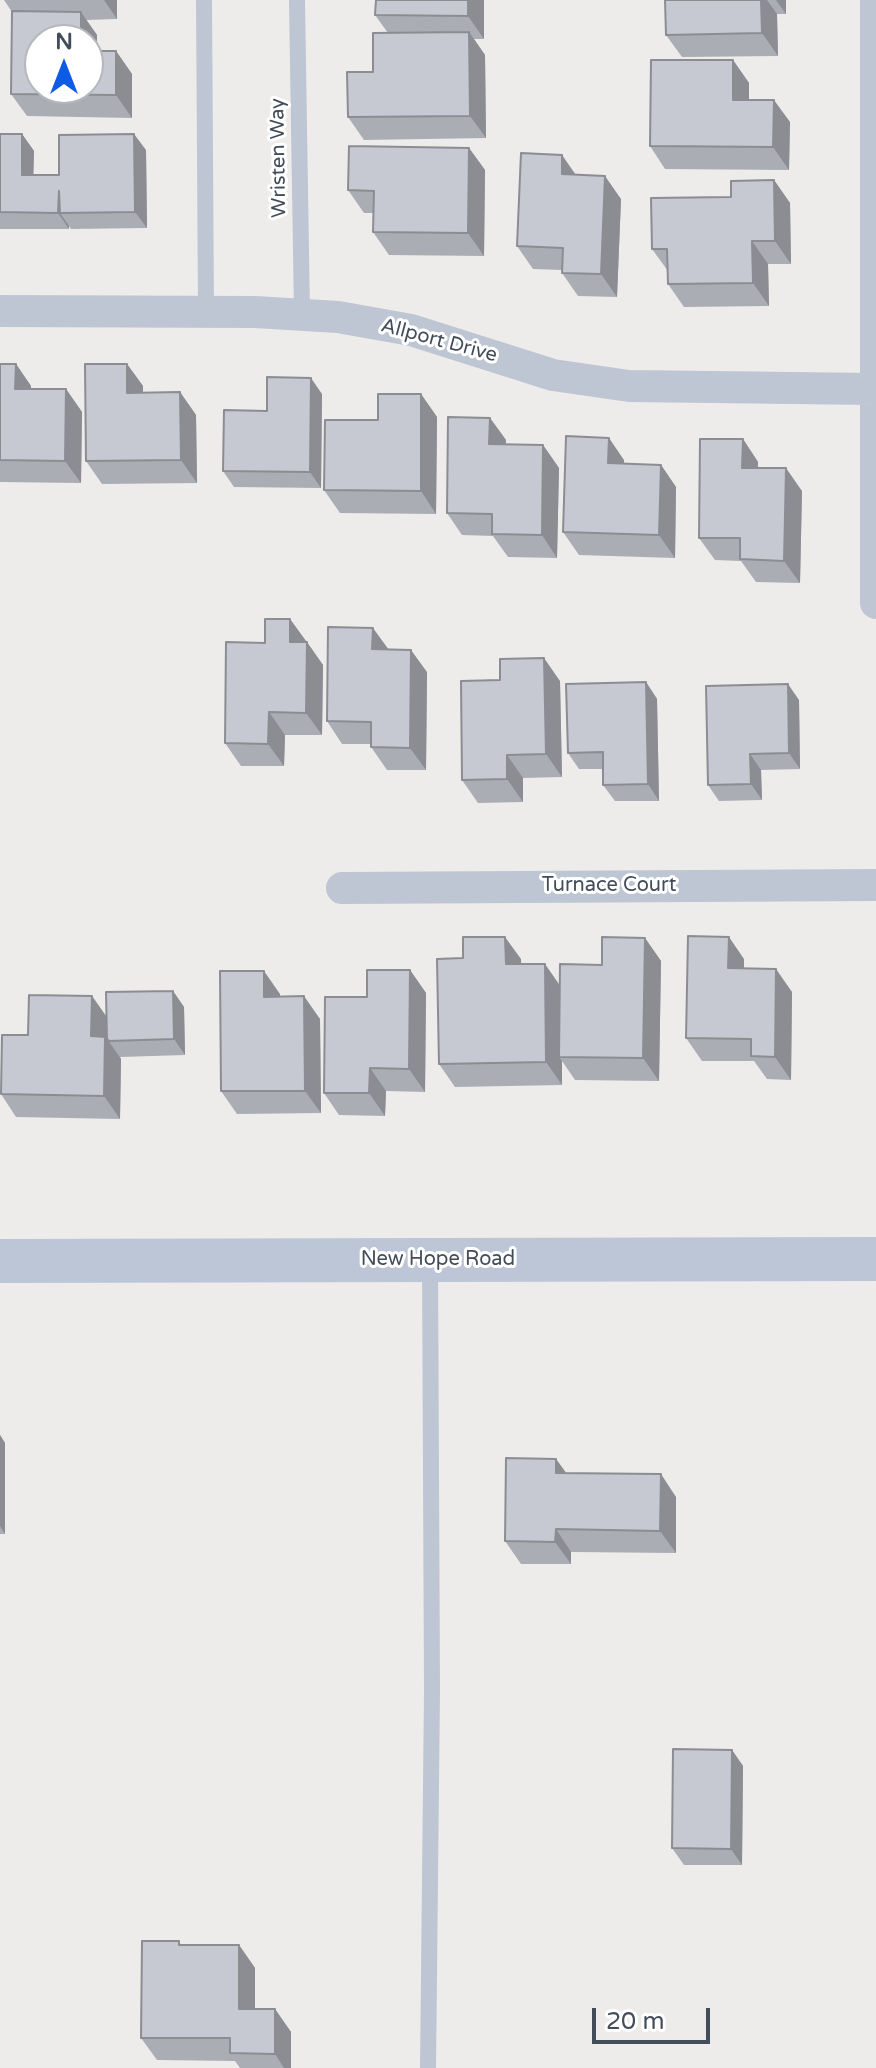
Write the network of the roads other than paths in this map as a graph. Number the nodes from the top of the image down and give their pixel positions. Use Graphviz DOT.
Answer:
graph roads {
  1 [pos="204,0"];
  2 [pos="297,0"];
  3 [pos="876,0"];
  4 [pos="0,311"];
  5 [pos="206,312"];
  6 [pos="302,315"];
  7 [pos="876,389"];
  8 [pos="876,603"];
  9 [pos="876,885"];
  10 [pos="342,888"];
  11 [pos="876,1259"];
  12 [pos="430,1260"];
  13 [pos="0,1261"];
  14 [pos="428,2068"];
  1 -- 5 [label="lane"];
  2 -- 6 [label="lane, Wristen Way"];
  3 -- 7 [label="street"];
  4 -- 5 [label="street, Allport Drive"];
  5 -- 6 [label="street, Allport Drive"];
  6 -- 7 [label="street, Allport Drive"];
  7 -- 8 [label="street"];
  9 -- 10 [label="street, Turnace Court"];
  11 -- 12 [label="main road, New Hope Road"];
  12 -- 13 [label="main road, New Hope Road"];
  12 -- 14 [label="lane"];
}
